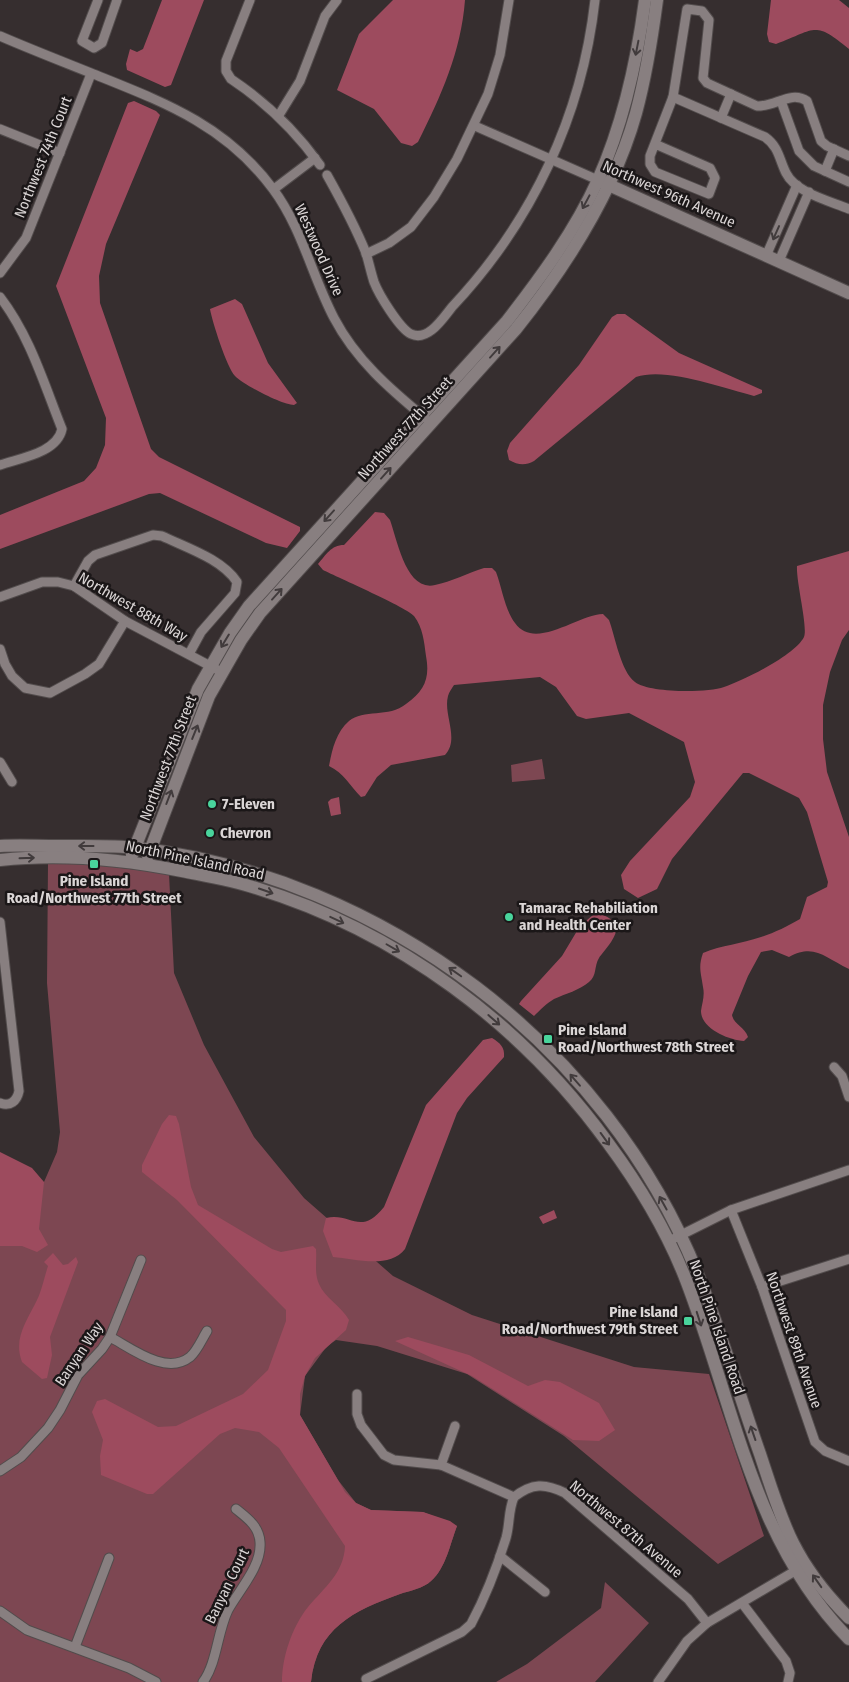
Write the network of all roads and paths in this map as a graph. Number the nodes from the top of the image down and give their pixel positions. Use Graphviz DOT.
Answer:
graph roads {
  1 [pos="98,0"];
  2 [pos="116,0"];
  3 [pos="250,0"];
  4 [pos="337,0"];
  5 [pos="509,0"];
  6 [pos="595,0"];
  7 [pos="645,0"];
  8 [pos="657,0"];
  9 [pos="0,36"];
  10 [pos="91,74"];
  11 [pos="731,94"];
  12 [pos="674,97"];
  13 [pos="781,101"];
  14 [pos="279,115"];
  15 [pos="721,118"];
  16 [pos="475,126"];
  17 [pos="0,129"];
  18 [pos="655,144"];
  19 [pos="834,149"];
  20 [pos="60,153"];
  21 [pos="849,156"];
  22 [pos="552,161"];
  23 [pos="825,171"];
  24 [pos="328,175"];
  25 [pos="849,182"];
  26 [pos="603,183"];
  27 [pos="797,185"];
  28 [pos="274,189"];
  29 [pos="809,192"];
  30 [pos="849,209"];
  31 [pos="786,211"];
  32 [pos="798,217"];
  33 [pos="366,254"];
  34 [pos="766,256"];
  35 [pos="779,262"];
  36 [pos="0,273"];
  37 [pos="849,293"];
  38 [pos="0,297"];
  39 [pos="426,419"];
  40 [pos="0,465"];
  41 [pos="74,586"];
  42 [pos="0,598"];
  43 [pos="125,621"];
  44 [pos="0,649"];
  45 [pos="189,654"];
  46 [pos="216,668"];
  47 [pos="0,762"];
  48 [pos="164,774"];
  49 [pos="177,778"];
  50 [pos="12,782"];
  51 [pos="0,846"];
  52 [pos="135,848"];
  53 [pos="150,850"];
  54 [pos="0,860"];
  55 [pos="130,860"];
  56 [pos="145,863"];
  57 [pos="0,922"];
  58 [pos="834,1067"];
  59 [pos="849,1097"];
  60 [pos="0,1103"];
  61 [pos="849,1170"];
  62 [pos="731,1210"];
  63 [pos="680,1235"];
  64 [pos="668,1241"];
  65 [pos="849,1259"];
  66 [pos="141,1260"];
  67 [pos="762,1287"];
  68 [pos="207,1331"];
  69 [pos="110,1337"];
  70 [pos="357,1394"];
  71 [pos="455,1426"];
  72 [pos="849,1461"];
  73 [pos="441,1465"];
  74 [pos="0,1471"];
  75 [pos="514,1497"];
  76 [pos="236,1509"];
  77 [pos="500,1556"];
  78 [pos="109,1558"];
  79 [pos="795,1571"];
  80 [pos="545,1592"];
  81 [pos="742,1603"];
  82 [pos="0,1611"];
  83 [pos="849,1618"];
  84 [pos="707,1623"];
  85 [pos="849,1639"];
  86 [pos="75,1648"];
  87 [pos="789,1677"];
  88 [pos="366,1679"];
  89 [pos="156,1682"];
  90 [pos="203,1682"];
  91 [pos="658,1682"];
  1 -- 2 [label="street"];
  3 -- 14 [label="street"];
  4 -- 14 [label="street"];
  5 -- 16 [label="street"];
  6 -- 22 [label="street"];
  7 -- 26 [label="main road, Northwest 77th Street, one-way"];
  8 -- 26 [label="main road, Northwest 77th Street"];
  9 -- 10 [label="street, Westwood Drive"];
  10 -- 20 [label="street, Northwest 74th Court"];
  10 -- 28 [label="street, Westwood Drive"];
  11 -- 12 [label="street"];
  11 -- 13 [label="street"];
  11 -- 15 [label="street"];
  12 -- 15 [label="street"];
  12 -- 18 [label="street"];
  13 -- 19 [label="street"];
  13 -- 23 [label="street"];
  14 -- 28 [label="street"];
  15 -- 27 [label="street"];
  16 -- 22 [label="street, Northwest 96th Avenue"];
  16 -- 33 [label="street"];
  17 -- 20 [label="street"];
  18 -- 18 [label="street"];
  19 -- 21 [label="street"];
  19 -- 23 [label="street"];
  20 -- 36 [label="street, Northwest 74th Court"];
  22 -- 26 [label="street, Northwest 96th Avenue"];
  22 -- 33 [label="street"];
  23 -- 25 [label="street"];
  24 -- 33 [label="street"];
  26 -- 34 [label="main road, Northwest 96th Avenue"];
  26 -- 39 [label="main road, Northwest 77th Street"];
  27 -- 29 [label="street"];
  27 -- 31 [label="street"];
  28 -- 39 [label="street, Westwood Drive"];
  29 -- 30 [label="street"];
  29 -- 32 [label="street"];
  31 -- 32 [label="street"];
  31 -- 34 [label="street, one-way"];
  32 -- 35 [label="street"];
  34 -- 35 [label="main road, Northwest 96th Avenue"];
  35 -- 37 [label="main road, Northwest 96th Avenue"];
  38 -- 40 [label="street"];
  39 -- 46 [label="main road, Northwest 77th Street"];
  41 -- 42 [label="street, Northwest 88th Way"];
  41 -- 43 [label="street, Northwest 88th Way"];
  41 -- 45 [label="street"];
  43 -- 44 [label="street"];
  43 -- 45 [label="street, Northwest 88th Way"];
  45 -- 46 [label="street, Northwest 88th Way"];
  46 -- 48 [label="main road, Northwest 77th Street"];
  49 -- 46 [label="main road, Northwest 77th Street, one-way"];
  47 -- 50 [label="street"];
  48 -- 49 [label="main road"];
  48 -- 52 [label="main road, Northwest 77th Street"];
  53 -- 49 [label="main road, Northwest 77th Street, one-way"];
  52 -- 51 [label="main road, North Pine Island Road, one-way"];
  52 -- 53 [label="main road, North Pine Island Road"];
  52 -- 55 [label="main road, Northwest 77th Street"];
  53 -- 56 [label="main road, Northwest 77th Street"];
  63 -- 53 [label="main road, North Pine Island Road, one-way"];
  54 -- 55 [label="main road, North Pine Island Road, one-way"];
  55 -- 56 [label="main road, North Pine Island Road"];
  56 -- 64 [label="main road, North Pine Island Road, one-way"];
  57 -- 60 [label="street"];
  58 -- 59 [label="street"];
  61 -- 62 [label="street"];
  62 -- 63 [label="street"];
  62 -- 67 [label="street, Northwest 89th Avenue"];
  63 -- 64 [label="street"];
  83 -- 63 [label="main road, North Pine Island Road, one-way"];
  64 -- 79 [label="main road, North Pine Island Road, one-way"];
  65 -- 67 [label="street"];
  66 -- 69 [label="street, Banyan Way"];
  67 -- 72 [label="street, Northwest 89th Avenue"];
  68 -- 69 [label="street"];
  69 -- 74 [label="street, Banyan Way"];
  70 -- 73 [label="street"];
  71 -- 73 [label="street"];
  73 -- 75 [label="street"];
  75 -- 77 [label="street"];
  75 -- 84 [label="street, Northwest 87th Avenue"];
  76 -- 90 [label="street, Banyan Court"];
  77 -- 80 [label="street"];
  77 -- 88 [label="street"];
  78 -- 86 [label="street"];
  79 -- 81 [label="street"];
  79 -- 85 [label="main road, North Pine Island Road"];
  81 -- 84 [label="street"];
  81 -- 87 [label="street"];
  82 -- 86 [label="street"];
  84 -- 91 [label="street"];
  86 -- 89 [label="street"];
}
